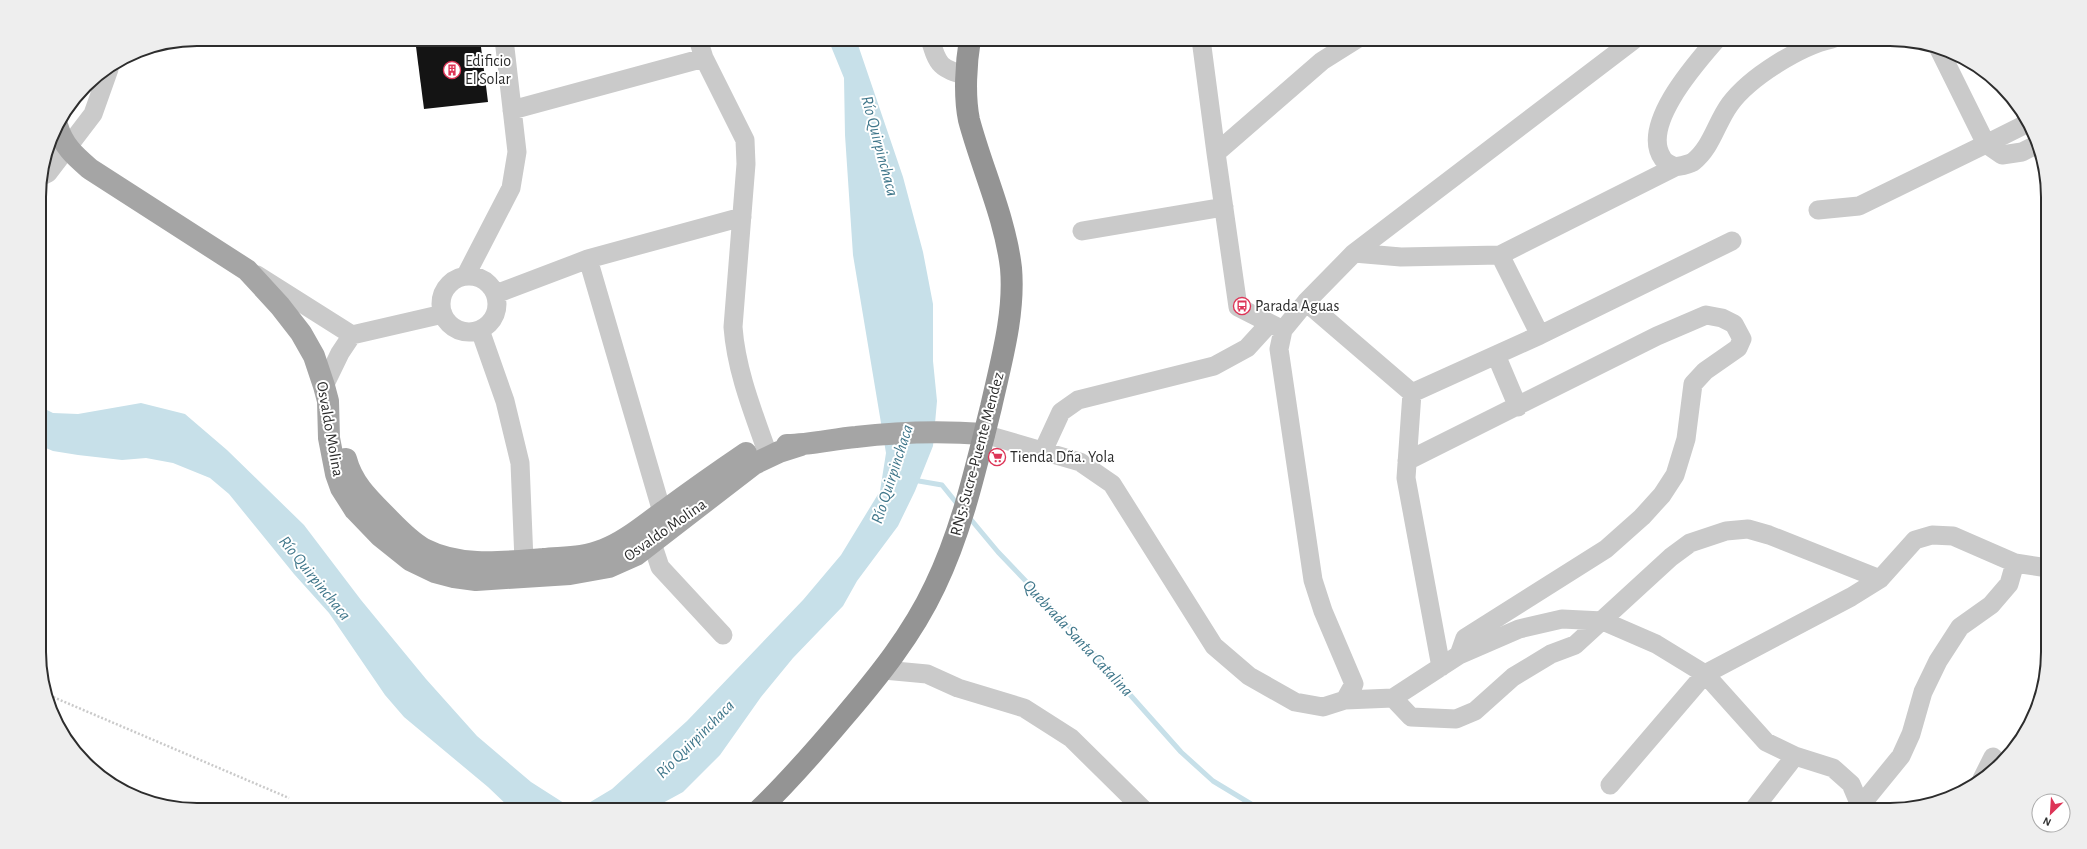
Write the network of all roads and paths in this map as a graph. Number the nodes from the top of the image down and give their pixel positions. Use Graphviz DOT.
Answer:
graph roads {
  1 [pos="505,46"];
  2 [pos="700,46"];
  3 [pos="932,46"];
  4 [pos="969,46"];
  5 [pos="1203,46"];
  6 [pos="1346,46"];
  7 [pos="1626,46"];
  8 [pos="1711,46"];
  9 [pos="1813,46"];
  10 [pos="1942,56"];
  11 [pos="704,58"];
  12 [pos="106,76"];
  13 [pos="967,76"];
  14 [pos="512,110"];
  15 [pos="2023,126"];
  16 [pos="62,136"];
  17 [pos="1986,144"];
  18 [pos="2032,147"];
  19 [pos="1216,153"];
  20 [pos="1675,168"];
  21 [pos="48,173"];
  22 [pos="1224,207"];
  23 [pos="1818,210"];
  24 [pos="742,217"];
  25 [pos="1082,231"];
  26 [pos="1732,241"];
  27 [pos="1354,253"];
  28 [pos="1500,255"];
  29 [pos="588,259"];
  30 [pos="247,270"];
  31 [pos="466,275"];
  32 [pos="496,294"];
  33 [pos="1306,302"];
  34 [pos="442,314"];
  35 [pos="1276,327"];
  36 [pos="480,330"];
  37 [pos="352,335"];
  38 [pos="1540,335"];
  39 [pos="1496,355"];
  40 [pos="1412,393"];
  41 [pos="326,394"];
  42 [pos="1518,406"];
  43 [pos="984,434"];
  44 [pos="801,445"];
  45 [pos="765,446"];
  46 [pos="1043,451"];
  47 [pos="1408,461"];
  48 [pos="669,518"];
  49 [pos="645,536"];
  50 [pos="2015,563"];
  51 [pos="2041,567"];
  52 [pos="526,569"];
  53 [pos="1880,579"];
  54 [pos="1603,621"];
  55 [pos="723,636"];
  56 [pos="1459,655"];
  57 [pos="1441,667"];
  58 [pos="884,670"];
  59 [pos="1705,674"];
  60 [pos="53,697"];
  61 [pos="1393,698"];
  62 [pos="1346,700"];
  63 [pos="1795,756"];
  64 [pos="1993,757"];
  65 [pos="1989,765"];
  66 [pos="1610,785"];
  67 [pos="289,798"];
  68 [pos="767,803"];
  69 [pos="1137,803"];
  70 [pos="1758,803"];
  71 [pos="1859,803"];
  72 [pos="1864,803"];
  1 -- 14 [label="street"];
  2 -- 11 [label="street"];
  3 -- 13 [label="street"];
  4 -- 13 [label="highway, RN5: Sucre-Puente Mendez"];
  5 -- 19 [label="street"];
  6 -- 19 [label="street"];
  7 -- 27 [label="street"];
  8 -- 20 [label="street"];
  9 -- 20 [label="street"];
  10 -- 17 [label="street"];
  11 -- 14 [label="street"];
  11 -- 24 [label="street"];
  12 -- 16 [label="street"];
  13 -- 43 [label="highway, RN5: Sucre-Puente Mendez"];
  14 -- 31 [label="street"];
  15 -- 17 [label="street"];
  16 -- 21 [label="street"];
  16 -- 30 [label="main road, Osvaldo Molina"];
  17 -- 18 [label="street"];
  17 -- 23 [label="street"];
  19 -- 22 [label="street"];
  20 -- 28 [label="street"];
  22 -- 25 [label="street"];
  22 -- 35 [label="street"];
  24 -- 29 [label="street"];
  24 -- 45 [label="street"];
  26 -- 38 [label="street"];
  27 -- 28 [label="street"];
  27 -- 33 [label="street"];
  28 -- 38 [label="street"];
  29 -- 32 [label="street"];
  29 -- 48 [label="street"];
  30 -- 37 [label="street"];
  30 -- 41 [label="main road, Osvaldo Molina"];
  31 -- 32 [label="street"];
  31 -- 34 [label="street"];
  32 -- 36 [label="street"];
  33 -- 35 [label="street"];
  33 -- 40 [label="street"];
  34 -- 36 [label="street"];
  34 -- 37 [label="street"];
  35 -- 46 [label="street"];
  35 -- 62 [label="street"];
  36 -- 52 [label="street"];
  37 -- 41 [label="street"];
  38 -- 39 [label="street"];
  39 -- 40 [label="street"];
  39 -- 42 [label="street"];
  40 -- 47 [label="street"];
  41 -- 52 [label="main road, Osvaldo Molina"];
  42 -- 47 [label="street"];
  42 -- 56 [label="street"];
  43 -- 44 [label="main road"];
  43 -- 46 [label="street"];
  43 -- 58 [label="highway, RN5: Sucre-Puente Mendez"];
  44 -- 45 [label="main road"];
  44 -- 48 [label="main road, Osvaldo Molina"];
  45 -- 48 [label="main road"];
  46 -- 62 [label="street"];
  47 -- 57 [label="street"];
  48 -- 49 [label="main road, Osvaldo Molina"];
  49 -- 52 [label="main road, Osvaldo Molina"];
  49 -- 55 [label="street"];
  50 -- 51 [label="street"];
  50 -- 53 [label="street"];
  50 -- 72 [label="street"];
  53 -- 54 [label="street"];
  53 -- 59 [label="street"];
  54 -- 56 [label="street"];
  54 -- 59 [label="street"];
  54 -- 61 [label="street"];
  56 -- 57 [label="street"];
  57 -- 61 [label="street"];
  58 -- 68 [label="highway, RN5: Sucre-Puente Mendez"];
  58 -- 69 [label="street"];
  59 -- 63 [label="street"];
  59 -- 66 [label="street"];
  60 -- 67 [label="path"];
  61 -- 62 [label="street"];
  63 -- 70 [label="street"];
  63 -- 71 [label="street"];
  64 -- 65 [label="street"];
}
